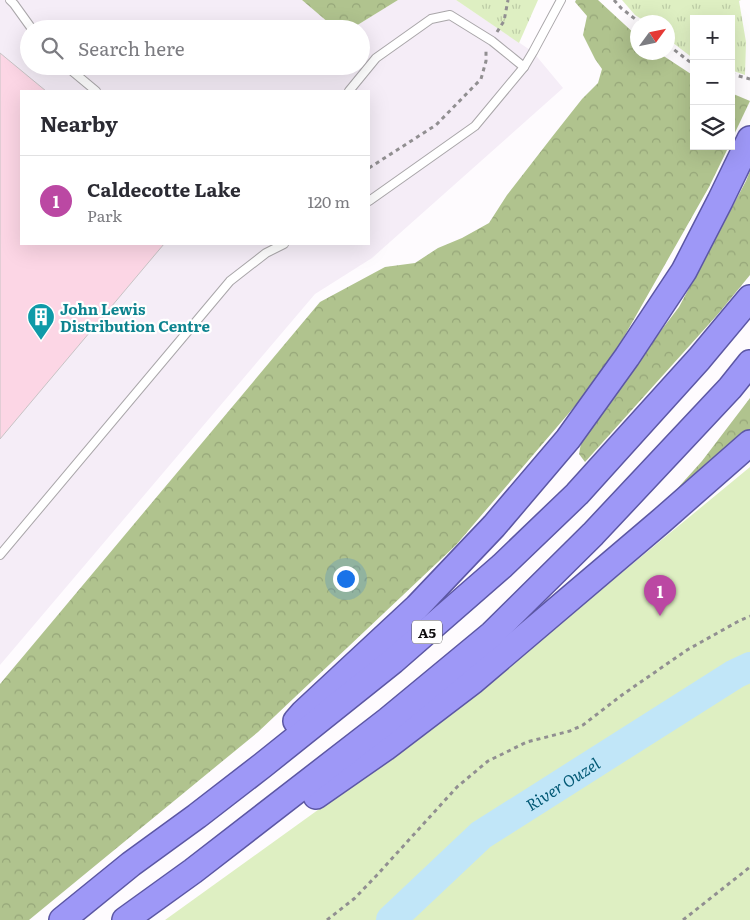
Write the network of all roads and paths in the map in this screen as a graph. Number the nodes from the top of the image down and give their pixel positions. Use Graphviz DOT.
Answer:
graph roads {
  1 [pos="10,0"];
  2 [pos="508,0"];
  3 [pos="561,0"];
  4 [pos="614,0"];
  5 [pos="630,15"];
  6 [pos="26,20"];
  7 [pos="492,41"];
  8 [pos="675,50"];
  9 [pos="690,62"];
  10 [pos="370,65"];
  11 [pos="524,66"];
  12 [pos="77,75"];
  13 [pos="362,75"];
  14 [pos="735,75"];
  15 [pos="750,79"];
  16 [pos="95,90"];
  17 [pos="350,90"];
  18 [pos="750,138"];
  19 [pos="370,167"];
  20 [pos="370,200"];
  21 [pos="281,245"];
  22 [pos="750,298"];
  23 [pos="750,363"];
  24 [pos="750,442"];
  25 [pos="0,555"];
  26 [pos="750,616"];
  27 [pos="263,765"];
  28 [pos="750,867"];
  29 [pos="194,871"];
  30 [pos="62,920"];
  31 [pos="125,920"];
  32 [pos="327,920"];
  33 [pos="683,920"];
  1 -- 6 [label="lane"];
  2 -- 7 [label="path"];
  3 -- 11 [label="lane"];
  4 -- 5 [label="path"];
  7 -- 10 [label="lane"];
  7 -- 11 [label="lane"];
  7 -- 19 [label="path"];
  8 -- 9 [label="path"];
  11 -- 20 [label="lane"];
  12 -- 16 [label="lane"];
  13 -- 17 [label="lane"];
  14 -- 15 [label="path"];
  18 -- 27 [label="highway"];
  21 -- 25 [label="lane"];
  22 -- 27 [label="highway, A5"];
  23 -- 29 [label="highway"];
  24 -- 29 [label="highway"];
  26 -- 32 [label="path"];
  27 -- 30 [label="highway, A5"];
  28 -- 33 [label="path"];
  29 -- 31 [label="highway"];
}
